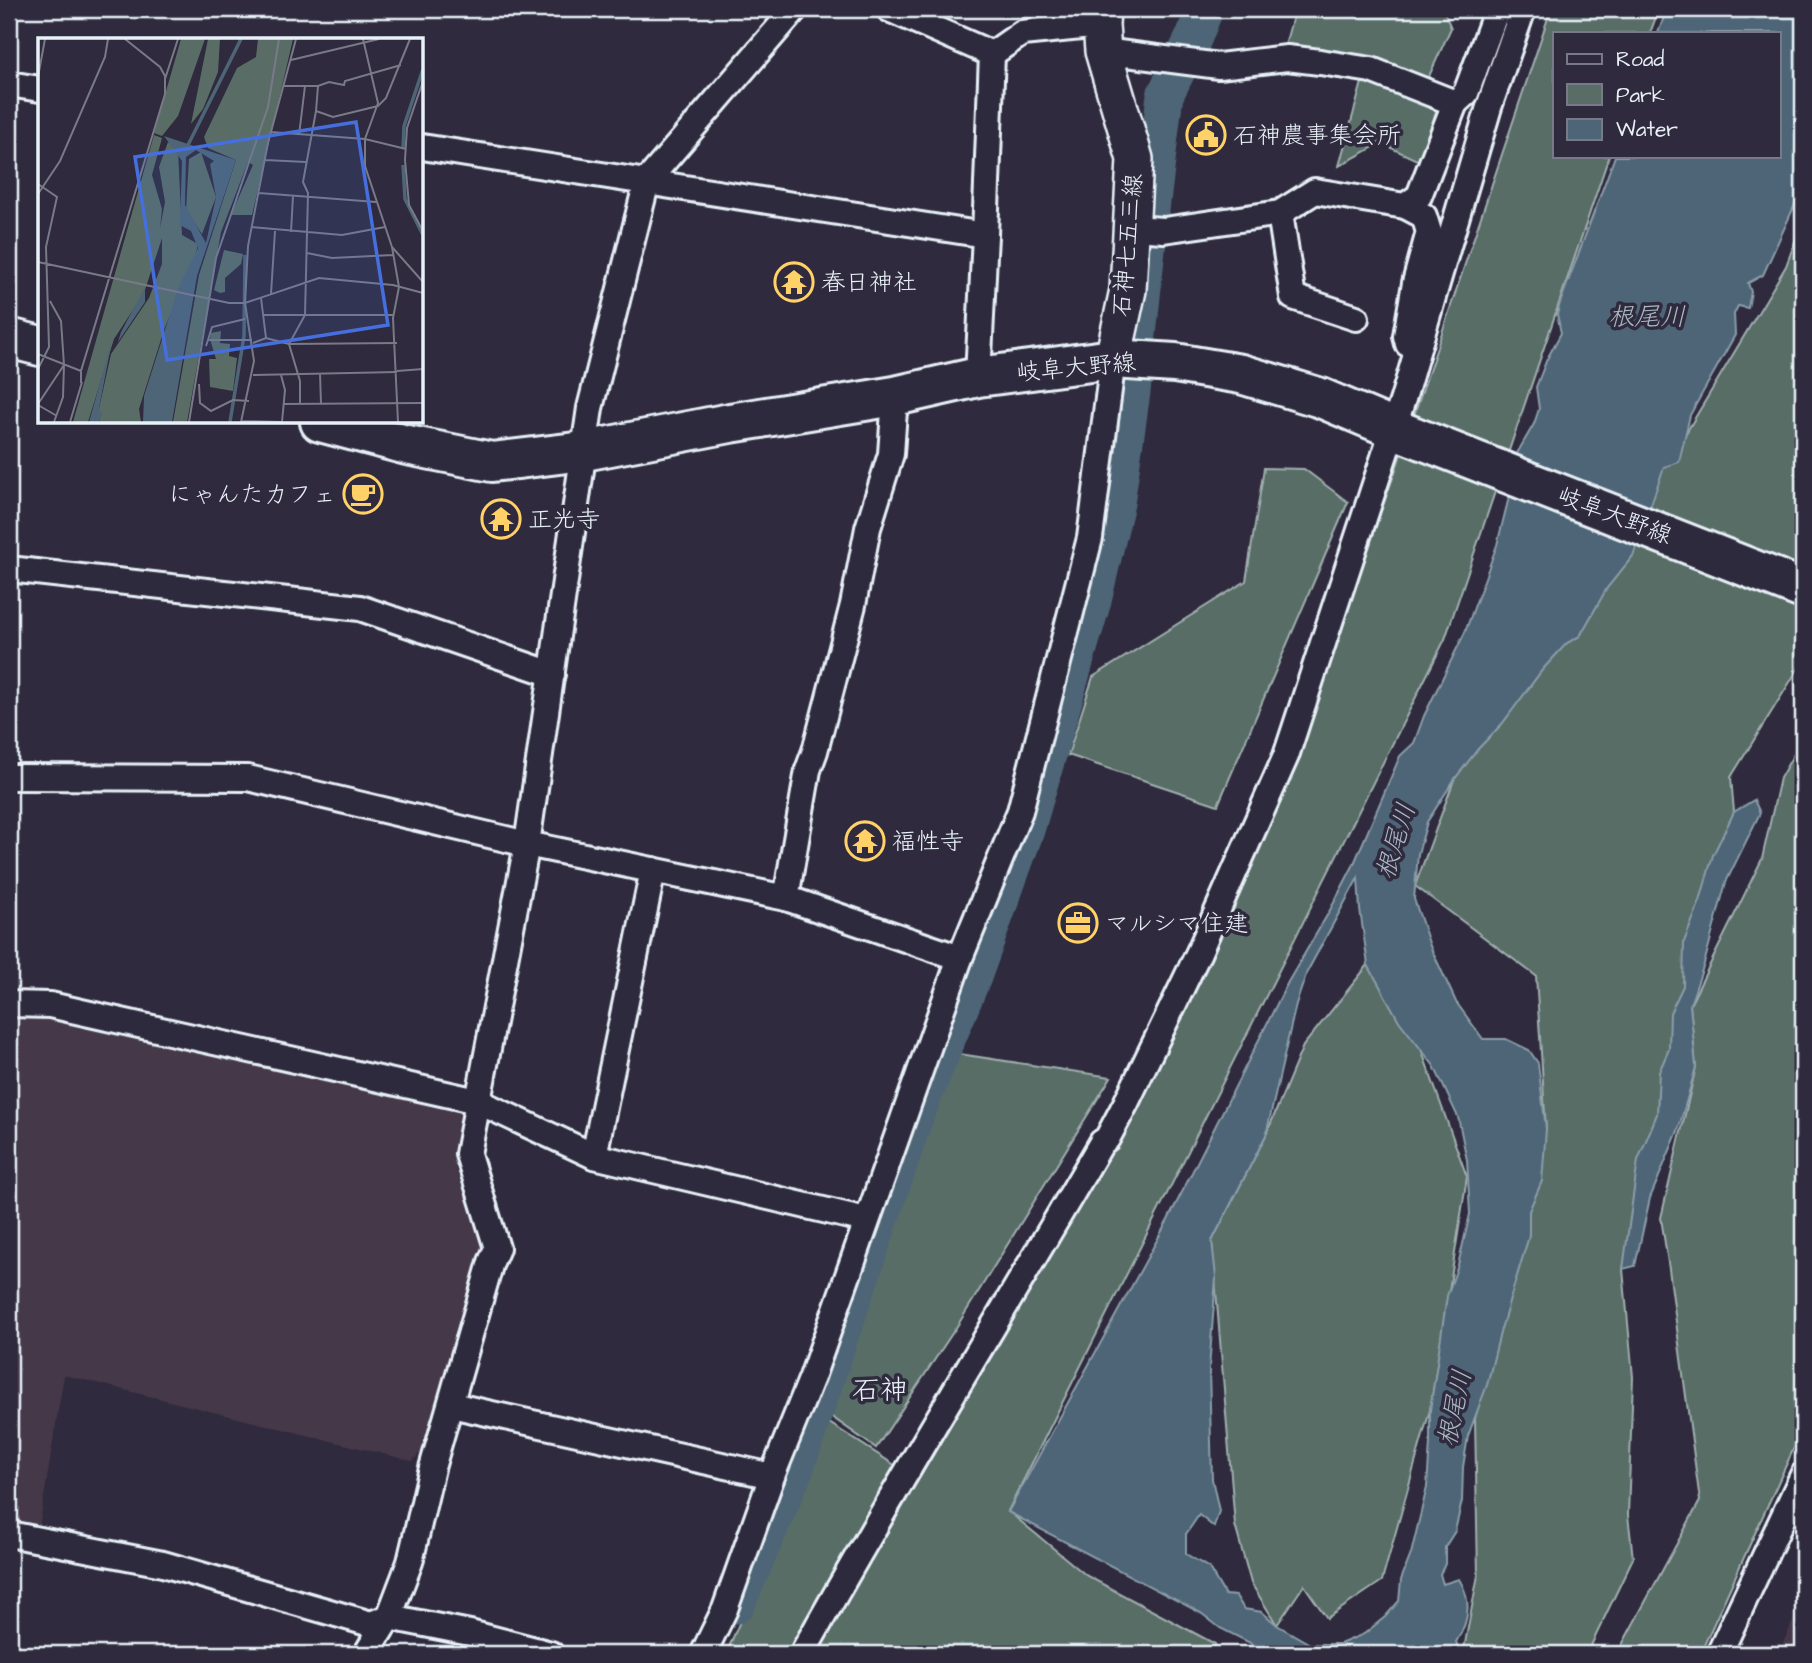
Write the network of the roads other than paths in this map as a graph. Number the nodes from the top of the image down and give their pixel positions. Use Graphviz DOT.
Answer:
graph roads {
  1 [pos="794,9"];
  2 [pos="889,9"];
  3 [pos="1497,9"];
  4 [pos="1523,9"];
  5 [pos="1102,28"];
  6 [pos="992,54"];
  7 [pos="9,84"];
  8 [pos="38,89"];
  9 [pos="1455,103"];
  10 [pos="424,147"];
  11 [pos="647,181"];
  12 [pos="1405,206"];
  13 [pos="1280,213"];
  14 [pos="1146,229"];
  15 [pos="985,235"];
  16 [pos="1356,318"];
  17 [pos="9,338"];
  18 [pos="38,345"];
  19 [pos="1129,360"];
  20 [pos="1413,362"];
  21 [pos="978,377"];
  22 [pos="895,396"];
  23 [pos="328,424"];
  24 [pos="1403,432"];
  25 [pos="584,451"];
  26 [pos="9,569"];
  27 [pos="1803,589"];
  28 [pos="552,674"];
  29 [pos="9,777"];
  30 [pos="527,844"];
  31 [pos="653,870"];
  32 [pos="786,898"];
  33 [pos="960,958"];
  34 [pos="9,1004"];
  35 [pos="477,1101"];
  36 [pos="594,1156"];
  37 [pos="866,1220"];
  38 [pos="451,1405"];
  39 [pos="1803,1475"];
  40 [pos="772,1476"];
  41 [pos="9,1534"];
  42 [pos="389,1617"];
  43 [pos="465,1644"];
  44 [pos="366,1654"];
  45 [pos="551,1654"];
  46 [pos="704,1654"];
  47 [pos="803,1654"];
  48 [pos="1718,1654"];
  1 -- 11 [label="street"];
  2 -- 6 [label="street"];
  3 -- 9 [label="street"];
  4 -- 20 [label="street"];
  5 -- 6 [label="street"];
  5 -- 9 [label="street"];
  5 -- 14 [label="main road, 石神七五三線"];
  6 -- 15 [label="street"];
  7 -- 8 [label="street"];
  9 -- 12 [label="street"];
  10 -- 11 [label="street"];
  11 -- 15 [label="street"];
  11 -- 25 [label="street"];
  12 -- 13 [label="street"];
  12 -- 20 [label="street"];
  13 -- 14 [label="street"];
  13 -- 16 [label="street"];
  14 -- 19 [label="main road, 石神七五三線"];
  15 -- 21 [label="street"];
  17 -- 18 [label="main road"];
  19 -- 21 [label="main road, 岐阜大野線"];
  19 -- 24 [label="main road, 岐阜大野線"];
  19 -- 33 [label="street"];
  20 -- 24 [label="street"];
  21 -- 22 [label="main road, 岐阜大野線"];
  22 -- 25 [label="main road, 岐阜大野線"];
  22 -- 32 [label="street"];
  23 -- 25 [label="main road, 岐阜大野線"];
  24 -- 27 [label="main road, 岐阜大野線"];
  24 -- 47 [label="street"];
  25 -- 28 [label="street"];
  26 -- 28 [label="street"];
  28 -- 30 [label="street"];
  29 -- 30 [label="street"];
  30 -- 31 [label="street"];
  30 -- 35 [label="street"];
  31 -- 32 [label="street"];
  31 -- 36 [label="street"];
  32 -- 33 [label="street"];
  33 -- 37 [label="street"];
  34 -- 35 [label="street"];
  35 -- 36 [label="street"];
  35 -- 38 [label="street"];
  36 -- 37 [label="street"];
  37 -- 40 [label="street"];
  38 -- 40 [label="street"];
  38 -- 42 [label="street"];
  39 -- 48 [label="street"];
  40 -- 46 [label="street"];
  41 -- 42 [label="street"];
  42 -- 43 [label="street"];
  42 -- 44 [label="street"];
  43 -- 45 [label="street"];
}
